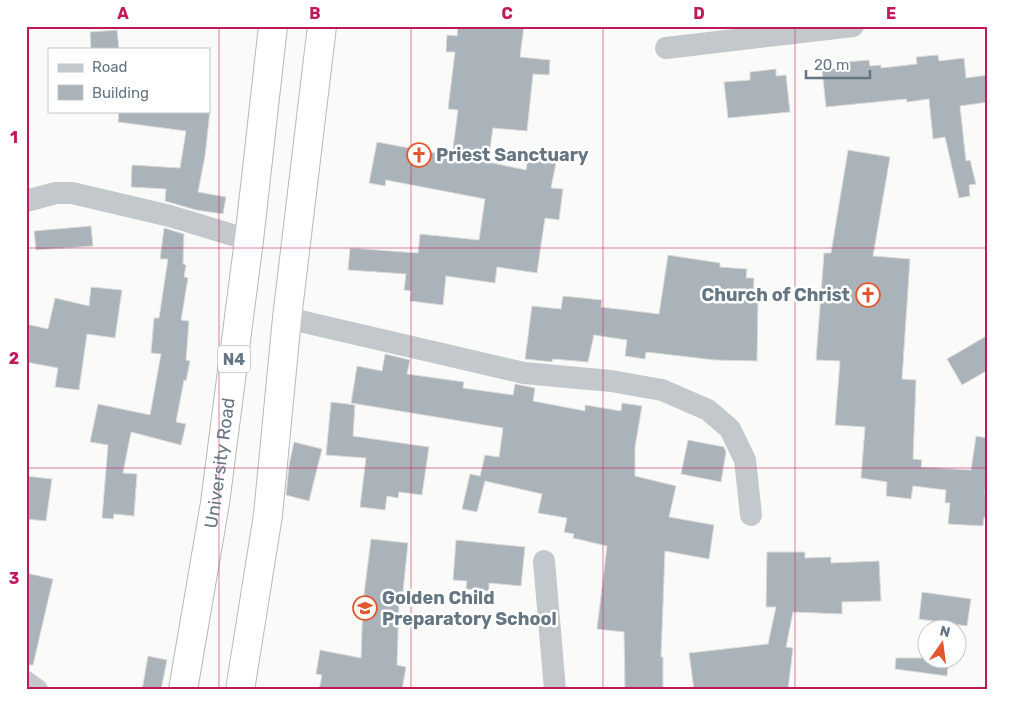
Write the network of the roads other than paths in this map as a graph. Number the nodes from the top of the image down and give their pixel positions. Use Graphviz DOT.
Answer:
graph roads {
  1 [pos="273,26"];
  2 [pos="322,26"];
  3 [pos="853,26"];
  4 [pos="666,48"];
  5 [pos="26,201"];
  6 [pos="249,240"];
  7 [pos="287,318"];
  8 [pos="751,515"];
  9 [pos="544,561"];
  10 [pos="26,682"];
  11 [pos="37,690"];
  12 [pos="183,690"];
  13 [pos="240,690"];
  14 [pos="555,690"];
  1 -- 6 [label="highway, University Road / N4"];
  2 -- 7 [label="highway"];
  3 -- 4 [label="street"];
  5 -- 6 [label="street"];
  6 -- 12 [label="highway, University Road / N4"];
  7 -- 8 [label="street"];
  7 -- 13 [label="highway"];
  9 -- 14 [label="street"];
  10 -- 11 [label="street"];
}
